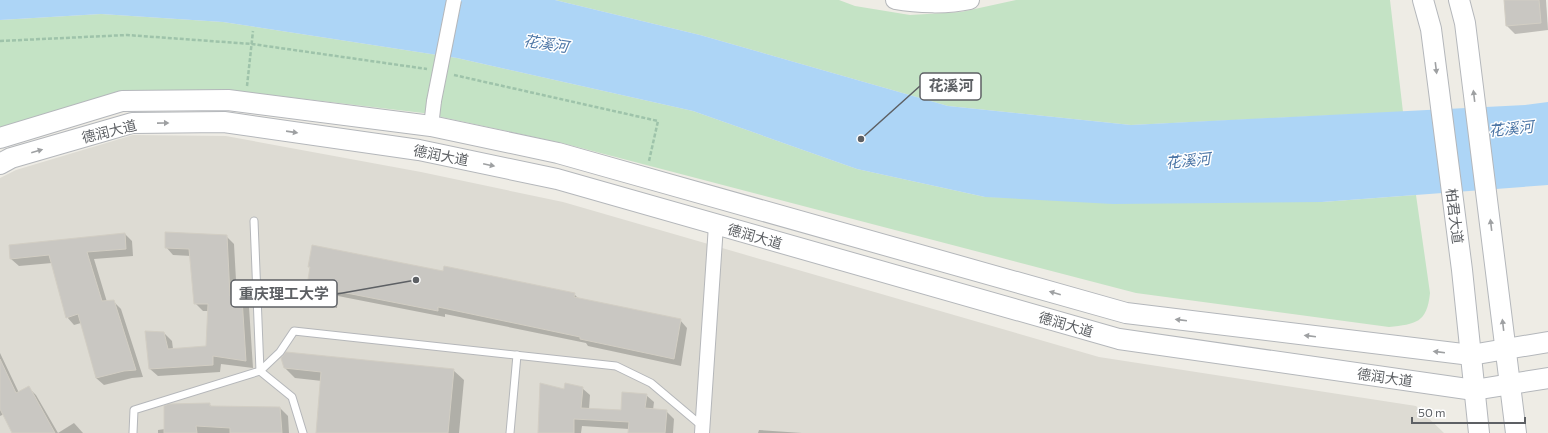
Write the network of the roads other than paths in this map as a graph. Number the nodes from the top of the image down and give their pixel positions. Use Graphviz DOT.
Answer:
graph roads {
  1 [pos="454,0"];
  2 [pos="895,0"];
  3 [pos="970,0"];
  4 [pos="1423,0"];
  5 [pos="1459,0"];
  6 [pos="431,126"];
  7 [pos="0,138"];
  8 [pos="0,164"];
  9 [pos="254,221"];
  10 [pos="716,225"];
  11 [pos="1548,342"];
  12 [pos="1506,350"];
  13 [pos="517,355"];
  14 [pos="1471,356"];
  15 [pos="260,371"];
  16 [pos="1548,378"];
  17 [pos="1510,384"];
  18 [pos="1474,390"];
  19 [pos="702,430"];
  20 [pos="133,433"];
  21 [pos="303,433"];
  22 [pos="510,433"];
  23 [pos="1479,433"];
  24 [pos="1516,433"];
  1 -- 6 [label="street, bridge"];
  2 -- 3 [label="street"];
  4 -- 14 [label="main road, 柏君大道, one-way"];
  12 -- 5 [label="main road, one-way"];
  6 -- 7 [label="main road, 德润大道"];
  14 -- 6 [label="main road, 德润大道, one-way"];
  8 -- 10 [label="main road, 德润大道, one-way"];
  9 -- 15 [label="lane"];
  10 -- 18 [label="main road, 德润大道"];
  10 -- 19 [label="street"];
  11 -- 12 [label="main road, 德润大道"];
  12 -- 14 [label="main road, 德润大道"];
  12 -- 17 [label="main road"];
  13 -- 15 [label="lane"];
  13 -- 19 [label="lane"];
  13 -- 22 [label="lane"];
  14 -- 18 [label="main road, 柏君大道"];
  15 -- 20 [label="lane"];
  15 -- 21 [label="lane"];
  16 -- 17 [label="main road, 德润大道"];
  17 -- 18 [label="main road, 德润大道"];
  17 -- 24 [label="main road"];
  18 -- 23 [label="main road, 柏君大道"];
}
